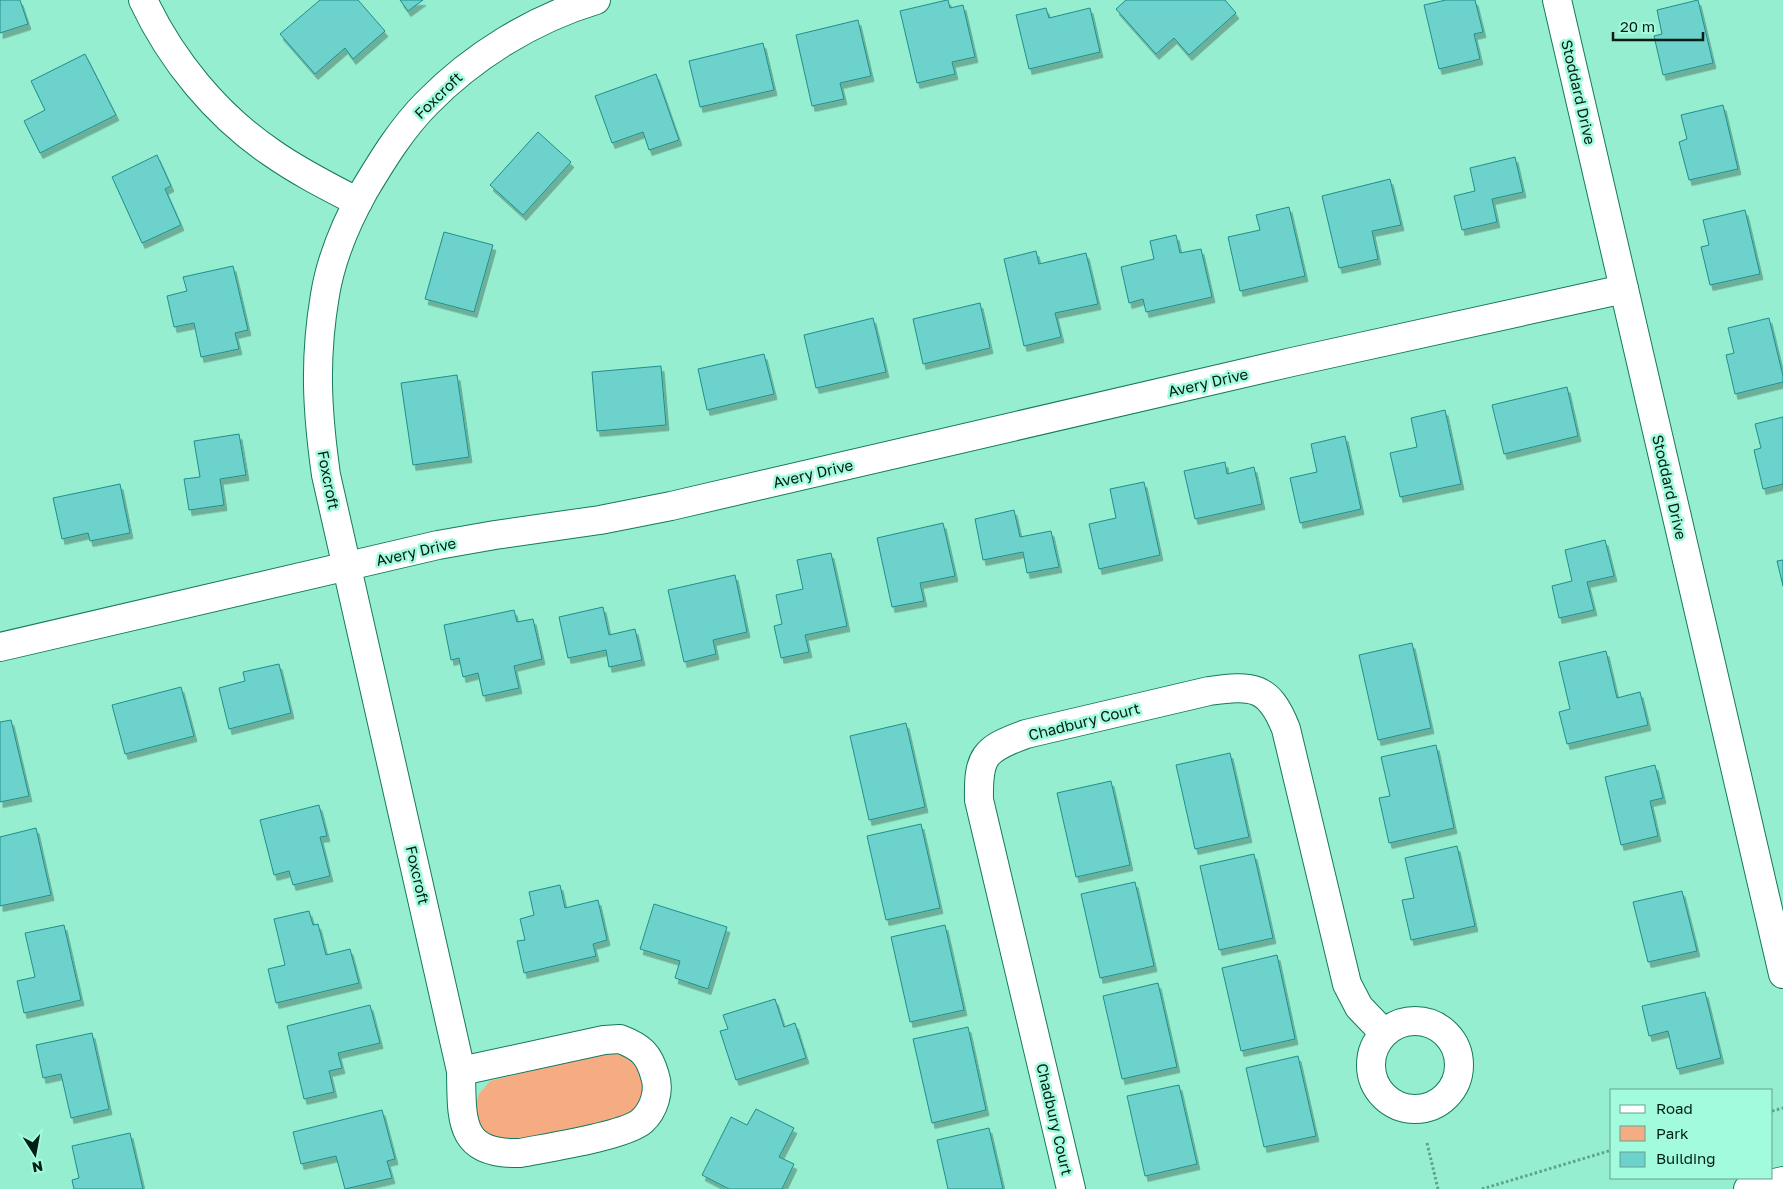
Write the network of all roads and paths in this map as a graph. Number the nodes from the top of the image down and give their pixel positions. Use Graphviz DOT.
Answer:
graph roads {
  1 [pos="143,0"];
  2 [pos="596,0"];
  3 [pos="1558,0"];
  4 [pos="358,202"];
  5 [pos="1624,289"];
  6 [pos="347,566"];
  7 [pos="0,647"];
  8 [pos="1783,974"];
  9 [pos="1384,1033"];
  10 [pos="461,1072"];
  11 [pos="1427,1143"];
  12 [pos="1610,1151"];
  13 [pos="1783,1181"];
  14 [pos="1071,1189"];
  15 [pos="1438,1189"];
  16 [pos="1482,1189"];
  17 [pos="1748,1189"];
  1 -- 4 [label="street"];
  2 -- 4 [label="street, Foxcroft"];
  3 -- 5 [label="street, Stoddard Drive"];
  4 -- 6 [label="street, Foxcroft"];
  5 -- 6 [label="street, Avery Drive"];
  5 -- 8 [label="street, Stoddard Drive"];
  6 -- 7 [label="street, Avery Drive"];
  6 -- 10 [label="street, Foxcroft"];
  9 -- 14 [label="street, Chadbury Court"];
  10 -- 10 [label="street, Foxcroft"];
  11 -- 15 [label="path"];
  12 -- 16 [label="path"];
  13 -- 17 [label="street"];
}
